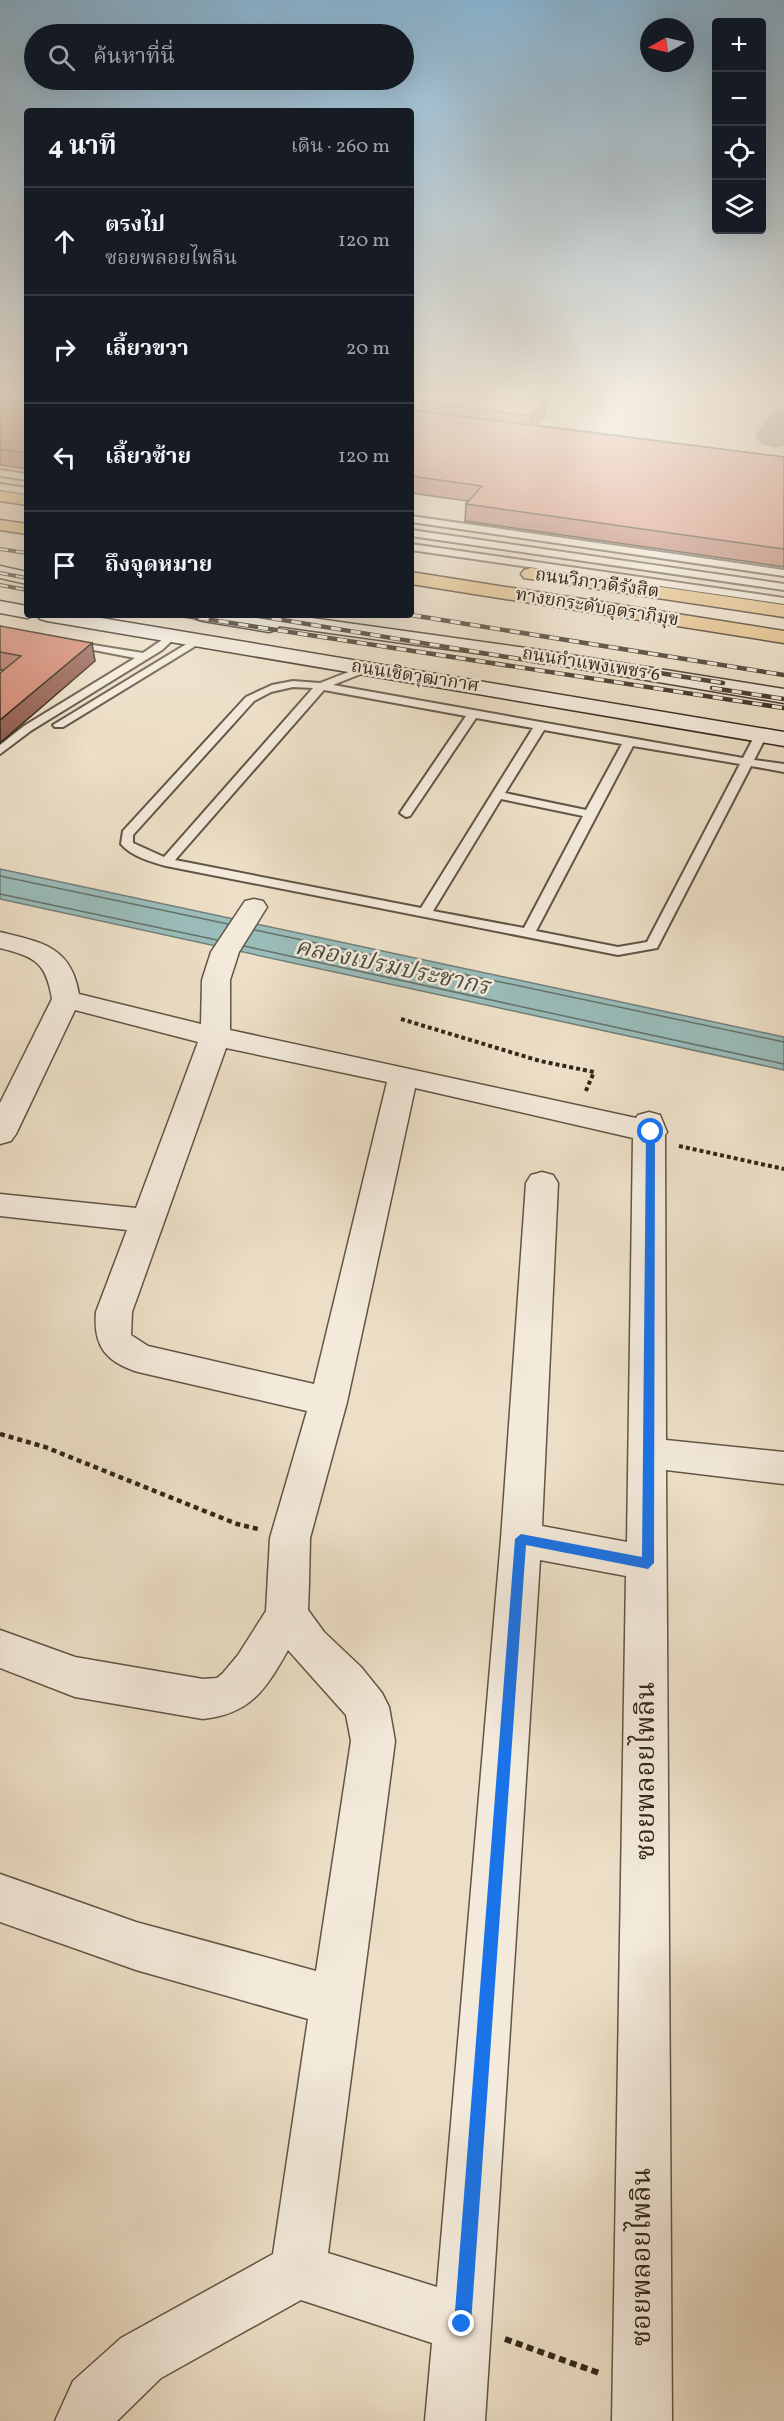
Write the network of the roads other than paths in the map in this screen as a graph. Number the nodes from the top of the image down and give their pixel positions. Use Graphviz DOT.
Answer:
graph roads {
  1 [pos="0,514"];
  2 [pos="24,518"];
  3 [pos="414,520"];
  4 [pos="0,525"];
  5 [pos="24,529"];
  6 [pos="414,533"];
  7 [pos="414,547"];
  8 [pos="414,556"];
  9 [pos="414,566"];
  10 [pos="0,573"];
  11 [pos="784,574"];
  12 [pos="24,577"];
  13 [pos="414,578"];
  14 [pos="0,583"];
  15 [pos="24,587"];
  16 [pos="784,587"];
  17 [pos="414,588"];
  18 [pos="784,601"];
  19 [pos="0,607"];
  20 [pos="24,611"];
  21 [pos="784,611"];
  22 [pos="65,618"];
  23 [pos="221,618"];
  24 [pos="267,618"];
  25 [pos="784,622"];
  26 [pos="172,636"];
  27 [pos="784,637"];
  28 [pos="397,638"];
  29 [pos="198,640"];
  30 [pos="63,641"];
  31 [pos="435,643"];
  32 [pos="784,646"];
  33 [pos="142,656"];
  34 [pos="579,662"];
  35 [pos="364,669"];
  36 [pos="410,675"];
  37 [pos="321,686"];
  38 [pos="784,696"];
  39 [pos="535,697"];
  40 [pos="473,714"];
  41 [pos="59,725"];
  42 [pos="541,725"];
  43 [pos="761,735"];
  44 [pos="784,739"];
  45 [pos="629,742"];
  46 [pos="0,751"];
  47 [pos="747,762"];
  48 [pos="784,768"];
  49 [pos="498,795"];
  50 [pos="406,813"];
  51 [pos="590,814"];
  52 [pos="166,862"];
  53 [pos="250,913"];
  54 [pos="424,914"];
  55 [pos="528,934"];
  56 [pos="0,940"];
  57 [pos="66,999"];
  58 [pos="215,1036"];
  59 [pos="403,1076"];
  60 [pos="0,1134"];
  61 [pos="542,1184"];
  62 [pos="0,1205"];
  63 [pos="149,1221"];
  64 [pos="328,1402"];
  65 [pos="648,1453"];
  66 [pos="784,1468"];
  67 [pos="521,1539"];
  68 [pos="648,1563"];
  69 [pos="287,1615"];
  70 [pos="0,1649"];
  71 [pos="0,1898"];
  72 [pos="336,2002"];
  73 [pos="298,2271"];
  74 [pos="462,2324"];
  75 [pos="642,2405"];
  76 [pos="85,2421"];
  77 [pos="455,2421"];
  1 -- 2 [label="highway"];
  3 -- 11 [label="lane"];
  4 -- 5 [label="highway"];
  6 -- 16 [label="lane"];
  7 -- 18 [label="lane"];
  8 -- 21 [label="highway, ถนนวิภาวดีรังสิต"];
  9 -- 25 [label="highway, ทางยกระดับอุตราภิมุข"];
  10 -- 12 [label="street"];
  13 -- 27 [label="highway, ทางยกระดับอุตราภิมุข"];
  14 -- 15 [label="street"];
  17 -- 32 [label="highway, ถนนวิภาวดีรังสิต"];
  19 -- 20 [label="street"];
  22 -- 26 [label="street, ถนนเชิดวุฒากาศ"];
  23 -- 28 [label="street, ถนนกำแพงเพชร 6"];
  24 -- 28 [label="street, ถนนกำแพงเพชร 6"];
  26 -- 29 [label="street, ถนนเชิดวุฒากาศ"];
  26 -- 33 [label="lane"];
  28 -- 31 [label="street, ถนนกำแพงเพชร 6"];
  29 -- 35 [label="street, ถนนเชิดวุฒากาศ"];
  29 -- 41 [label="lane"];
  30 -- 33 [label="lane"];
  31 -- 34 [label="street, ถนนกำแพงเพชร 6"];
  31 -- 36 [label="street"];
  33 -- 46 [label="lane"];
  34 -- 38 [label="street, ถนนกำแพงเพชร 6"];
  34 -- 39 [label="street"];
  35 -- 36 [label="street, ถนนเชิดวุฒากาศ"];
  35 -- 37 [label="lane"];
  36 -- 39 [label="street, ถนนเชิดวุฒากาศ"];
  37 -- 40 [label="lane"];
  37 -- 52 [label="lane"];
  37 -- 52 [label="lane"];
  39 -- 43 [label="street, ถนนเชิดวุฒากาศ"];
  40 -- 42 [label="lane"];
  40 -- 50 [label="lane"];
  42 -- 45 [label="lane"];
  42 -- 49 [label="lane"];
  43 -- 44 [label="street, ถนนเชิดวุฒากาศ"];
  43 -- 47 [label="lane"];
  45 -- 47 [label="lane"];
  45 -- 51 [label="lane"];
  47 -- 48 [label="lane"];
  47 -- 55 [label="lane"];
  49 -- 51 [label="lane"];
  49 -- 54 [label="lane"];
  51 -- 55 [label="lane"];
  52 -- 54 [label="lane"];
  53 -- 58 [label="street"];
  54 -- 55 [label="lane"];
  56 -- 57 [label="street"];
  57 -- 58 [label="street"];
  57 -- 60 [label="street"];
  58 -- 59 [label="street"];
  58 -- 63 [label="street"];
  59 -- 64 [label="street"];
  59 -- 65 [label="street, ซอยพลอยไพลิน"];
  61 -- 67 [label="street"];
  62 -- 63 [label="street"];
  63 -- 64 [label="street"];
  64 -- 69 [label="street"];
  65 -- 66 [label="street"];
  65 -- 68 [label="street, ซอยพลอยไพลิน"];
  67 -- 68 [label="street"];
  67 -- 74 [label="street"];
  68 -- 75 [label="street, ซอยพลอยไพลิน"];
  69 -- 70 [label="street"];
  69 -- 72 [label="street"];
  71 -- 72 [label="street"];
  72 -- 73 [label="street"];
  73 -- 74 [label="street"];
  73 -- 76 [label="street"];
  74 -- 77 [label="street"];
}
